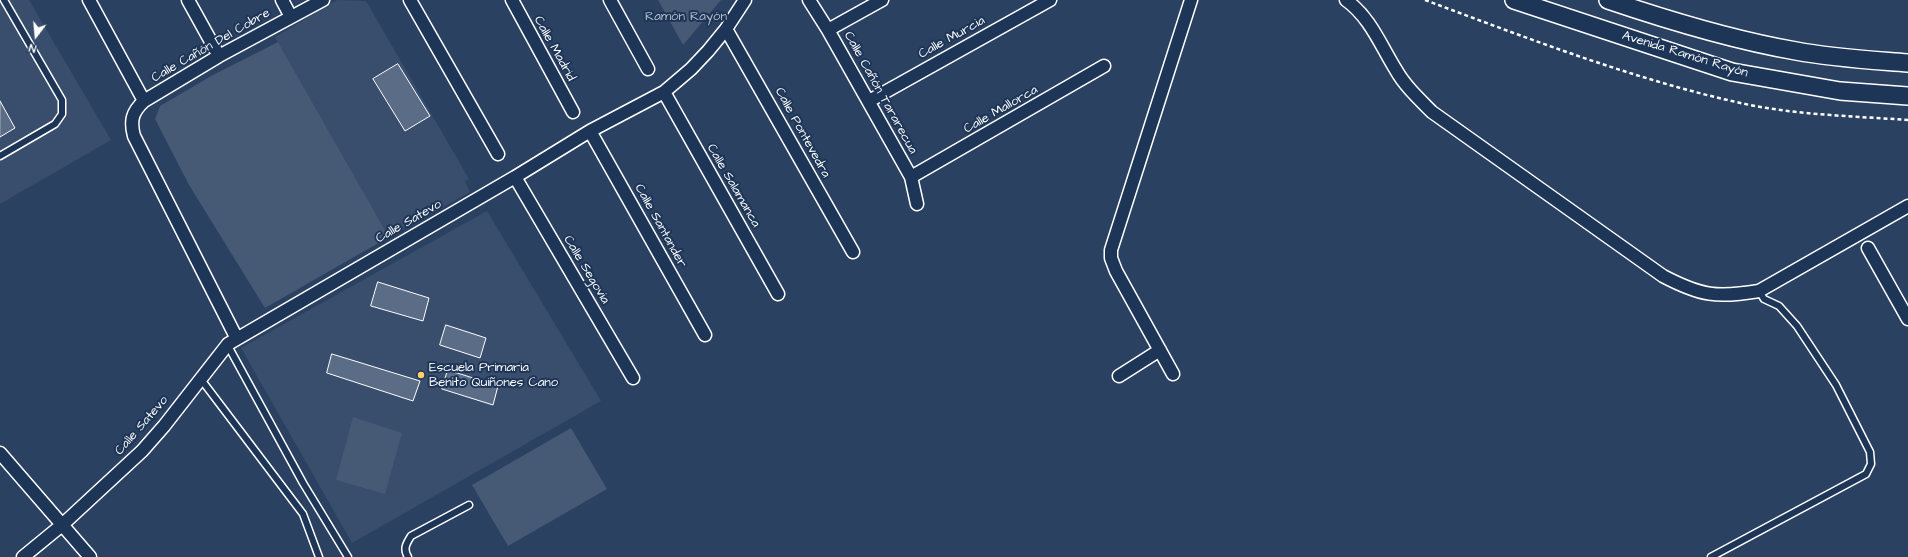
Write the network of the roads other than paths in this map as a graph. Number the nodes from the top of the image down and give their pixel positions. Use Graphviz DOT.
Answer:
graph roads {
  1 [pos="4,0"];
  2 [pos="90,0"];
  3 [pos="188,0"];
  4 [pos="282,0"];
  5 [pos="323,0"];
  6 [pos="410,0"];
  7 [pos="512,0"];
  8 [pos="610,0"];
  9 [pos="745,0"];
  10 [pos="809,0"];
  11 [pos="882,0"];
  12 [pos="1050,0"];
  13 [pos="1191,0"];
  14 [pos="1346,0"];
  15 [pos="1514,0"];
  16 [pos="1608,0"];
  17 [pos="291,17"];
  18 [pos="726,29"];
  19 [pos="828,30"];
  20 [pos="219,56"];
  21 [pos="1908,63"];
  22 [pos="1104,66"];
  23 [pos="648,69"];
  24 [pos="664,92"];
  25 [pos="1908,96"];
  26 [pos="868,101"];
  27 [pos="140,105"];
  28 [pos="573,112"];
  29 [pos="590,131"];
  30 [pos="498,154"];
  31 [pos="0,156"];
  32 [pos="514,177"];
  33 [pos="911,177"];
  34 [pos="918,204"];
  35 [pos="1908,206"];
  36 [pos="1868,248"];
  37 [pos="853,252"];
  38 [pos="1759,291"];
  39 [pos="778,294"];
  40 [pos="1908,318"];
  41 [pos="705,335"];
  42 [pos="232,341"];
  43 [pos="1160,350"];
  44 [pos="1173,374"];
  45 [pos="1119,376"];
  46 [pos="200,377"];
  47 [pos="633,378"];
  48 [pos="0,453"];
  49 [pos="469,505"];
  50 [pos="62,525"];
  51 [pos="23,557"];
  52 [pos="90,557"];
  53 [pos="319,557"];
  54 [pos="348,557"];
  55 [pos="408,557"];
  56 [pos="1711,557"];
  1 -- 31 [label="lane"];
  2 -- 27 [label="street"];
  3 -- 20 [label="street"];
  4 -- 17 [label="street"];
  5 -- 17 [label="street, Calle Cañón Del Cobre"];
  6 -- 30 [label="street"];
  7 -- 28 [label="street, Calle Madrid"];
  8 -- 23 [label="street"];
  9 -- 18 [label="street, Calle Satevo"];
  10 -- 19 [label="street, Calle Cañón Tararecua"];
  11 -- 19 [label="street"];
  12 -- 26 [label="street, Calle Murcia"];
  13 -- 43 [label="street"];
  14 -- 38 [label="street"];
  15 -- 25 [label="main road, Avenida Ramón Rayón"];
  16 -- 21 [label="main road"];
  17 -- 20 [label="street, Calle Cañón Del Cobre"];
  18 -- 24 [label="street, Calle Satevo"];
  18 -- 37 [label="street, Calle Pontevedra"];
  19 -- 26 [label="street, Calle Cañón Tararecua"];
  20 -- 27 [label="street, Calle Cañón Del Cobre"];
  22 -- 33 [label="street, Calle Mallorca"];
  24 -- 29 [label="street, Calle Satevo"];
  24 -- 39 [label="street, Calle Salamanca"];
  26 -- 33 [label="street, Calle Cañón Tararecua"];
  27 -- 42 [label="street"];
  29 -- 32 [label="street, Calle Satevo"];
  29 -- 41 [label="street, Calle Santander"];
  32 -- 42 [label="street, Calle Satevo"];
  32 -- 47 [label="street, Calle Segovia"];
  33 -- 34 [label="street, Calle Cañón Tararecua"];
  35 -- 38 [label="street"];
  36 -- 40 [label="street"];
  38 -- 56 [label="lane"];
  42 -- 46 [label="street, Calle Satevo"];
  42 -- 54 [label="lane"];
  43 -- 44 [label="street"];
  43 -- 45 [label="street"];
  46 -- 50 [label="street, Calle Satevo"];
  46 -- 53 [label="lane"];
  48 -- 50 [label="street"];
  49 -- 55 [label="lane"];
  50 -- 51 [label="street, Calle Satevo"];
  50 -- 52 [label="street"];
}
